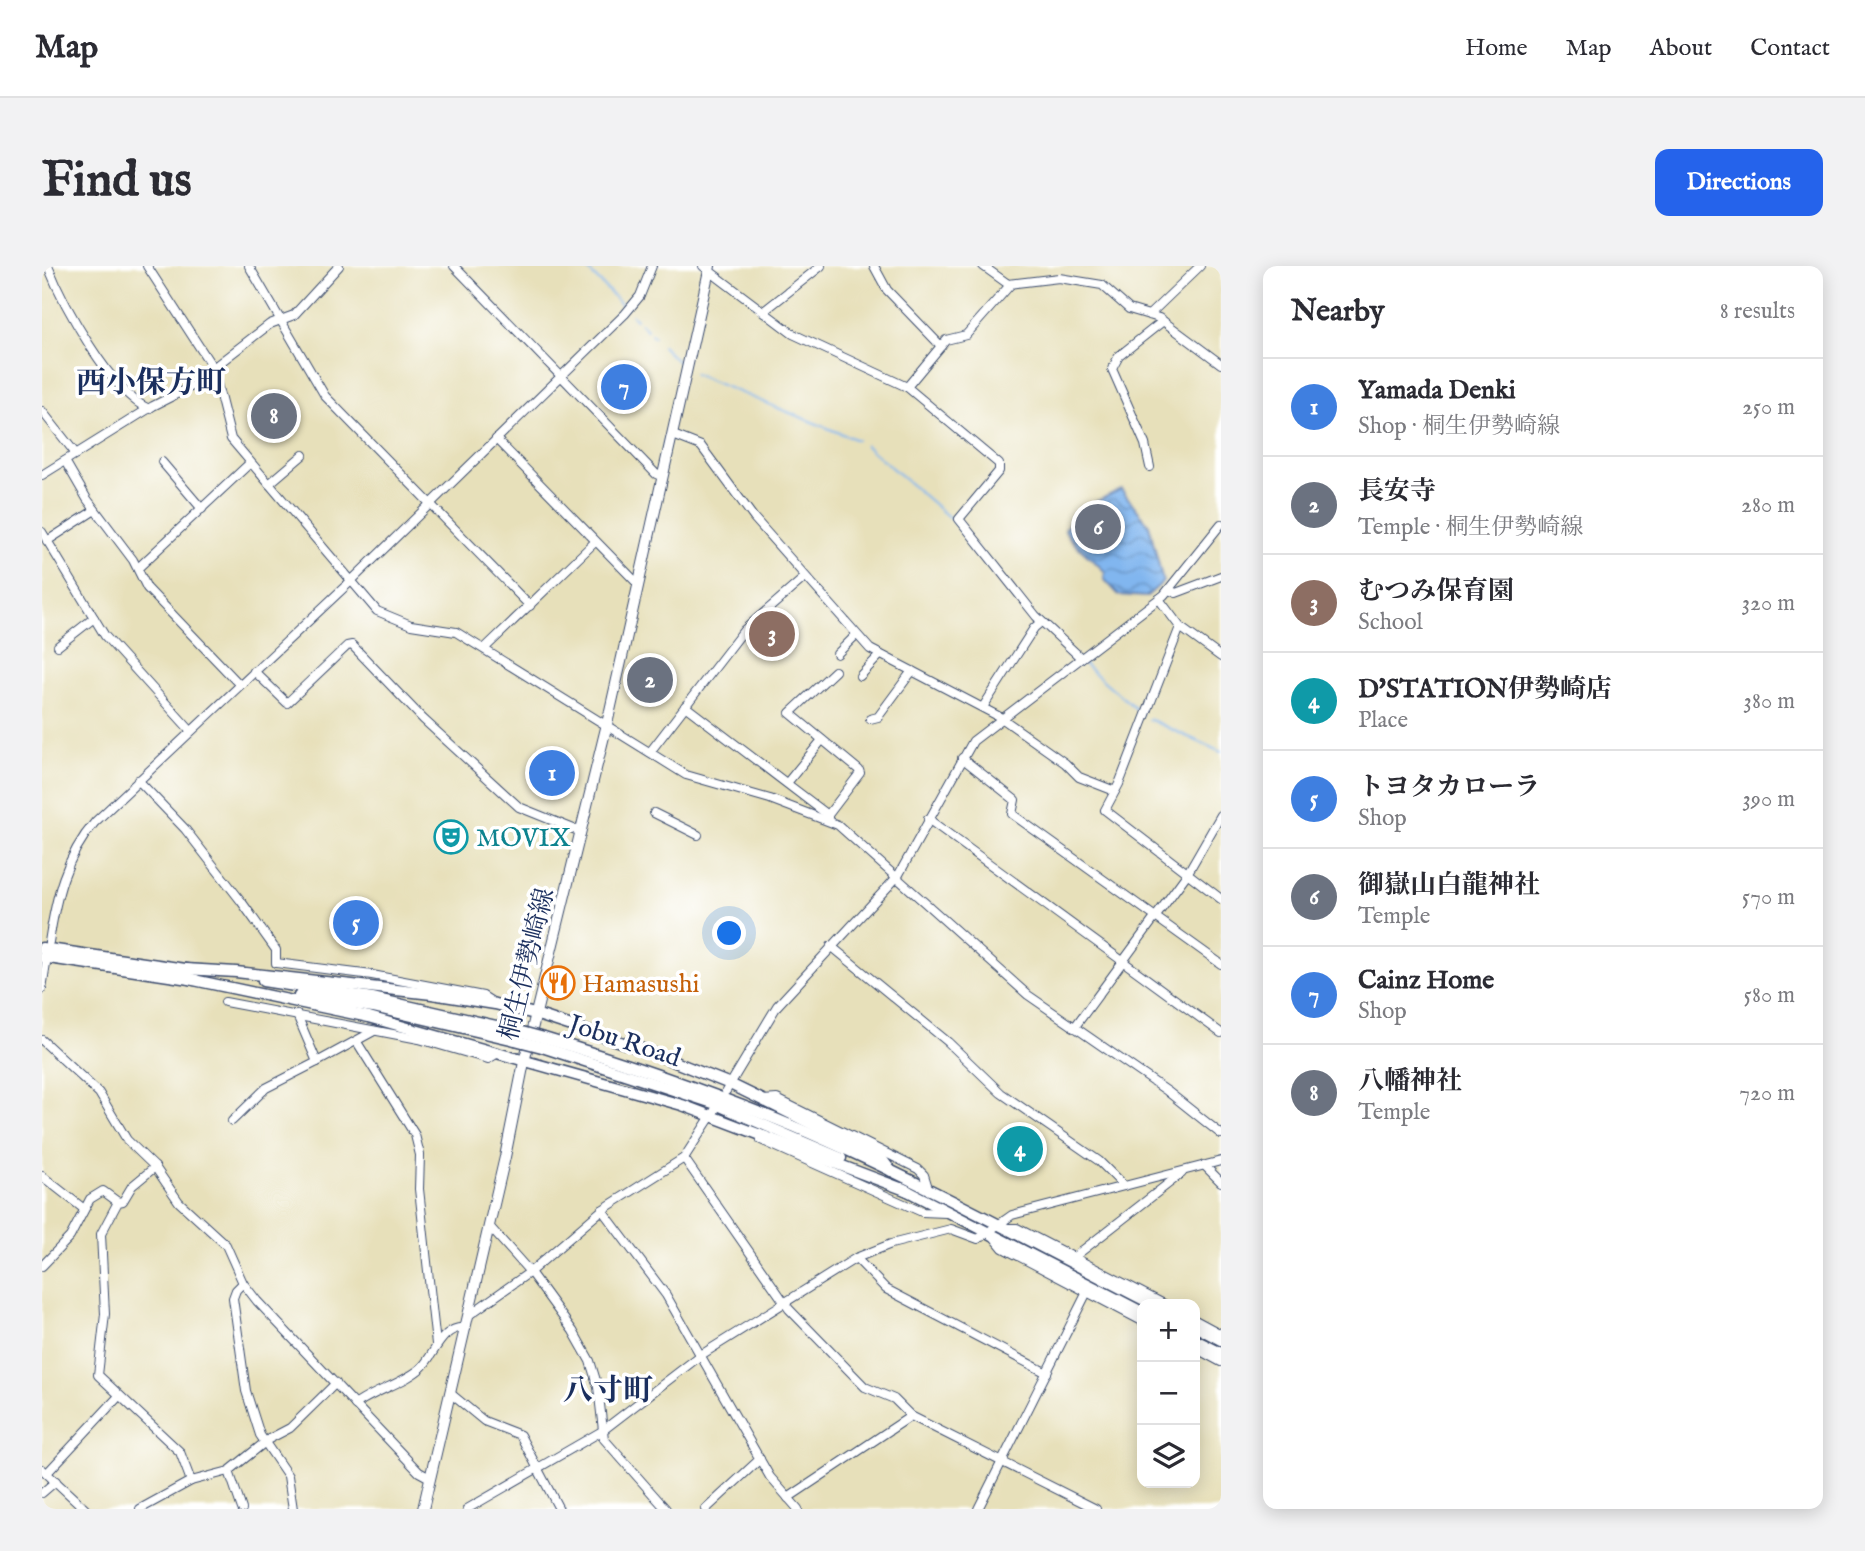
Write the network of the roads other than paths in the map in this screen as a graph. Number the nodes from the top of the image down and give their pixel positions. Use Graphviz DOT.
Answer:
graph roads {
  1 [pos="48,266"];
  2 [pos="147,266"];
  3 [pos="249,266"];
  4 [pos="339,266"];
  5 [pos="454,266"];
  6 [pos="652,266"];
  7 [pos="821,266"];
  8 [pos="874,266"];
  9 [pos="983,266"];
  10 [pos="1200,266"];
  11 [pos="707,268"];
  12 [pos="1010,284"];
  13 [pos="764,312"];
  14 [pos="1149,314"];
  15 [pos="279,319"];
  16 [pos="1163,321"];
  17 [pos="941,346"];
  18 [pos="1221,364"];
  19 [pos="213,372"];
  20 [pos="561,376"];
  21 [pos="907,387"];
  22 [pos="149,409"];
  23 [pos="42,411"];
  24 [pos="673,435"];
  25 [pos="496,439"];
  26 [pos="76,454"];
  27 [pos="303,455"];
  28 [pos="65,461"];
  29 [pos="162,461"];
  30 [pos="250,463"];
  31 [pos="1150,467"];
  32 [pos="42,475"];
  33 [pos="663,477"];
  34 [pos="269,484"];
  35 [pos="430,502"];
  36 [pos="95,509"];
  37 [pos="202,509"];
  38 [pos="1221,524"];
  39 [pos="42,532"];
  40 [pos="47,541"];
  41 [pos="595,542"];
  42 [pos="138,568"];
  43 [pos="1221,576"];
  44 [pos="804,578"];
  45 [pos="351,581"];
  46 [pos="637,583"];
  47 [pos="1169,590"];
  48 [pos="1159,599"];
  49 [pos="530,606"];
  50 [pos="94,618"];
  51 [pos="1041,622"];
  52 [pos="1180,628"];
  53 [pos="856,635"];
  54 [pos="58,646"];
  55 [pos="485,648"];
  56 [pos="836,654"];
  57 [pos="879,656"];
  58 [pos="1221,657"];
  59 [pos="1081,658"];
  60 [pos="254,671"];
  61 [pos="835,671"];
  62 [pos="912,671"];
  63 [pos="860,676"];
  64 [pos="239,684"];
  65 [pos="685,706"];
  66 [pos="983,708"];
  67 [pos="1000,717"];
  68 [pos="870,719"];
  69 [pos="607,724"];
  70 [pos="190,730"];
  71 [pos="822,740"];
  72 [pos="650,752"];
  73 [pos="962,758"];
  74 [pos="138,780"];
  75 [pos="786,783"];
  76 [pos="1115,791"];
  77 [pos="654,813"];
  78 [pos="1221,815"];
  79 [pos="828,818"];
  80 [pos="928,819"];
  81 [pos="581,832"];
  82 [pos="698,835"];
  83 [pos="1187,874"];
  84 [pos="898,876"];
  85 [pos="1221,899"];
  86 [pos="1155,915"];
  87 [pos="45,945"];
  88 [pos="831,946"];
  89 [pos="1122,959"];
  90 [pos="44,960"];
  91 [pos="1221,964"];
  92 [pos="187,974"];
  93 [pos="42,989"];
  94 [pos="225,1002"];
  95 [pos="495,1004"];
  96 [pos="535,1014"];
  97 [pos="297,1015"];
  98 [pos="1074,1028"];
  99 [pos="374,1031"];
  100 [pos="1221,1033"];
  101 [pos="42,1040"];
  102 [pos="357,1042"];
  103 [pos="543,1043"];
  104 [pos="498,1053"];
  105 [pos="317,1062"];
  106 [pos="524,1062"];
  107 [pos="728,1087"];
  108 [pos="763,1100"];
  109 [pos="713,1113"];
  110 [pos="232,1121"];
  111 [pos="736,1124"];
  112 [pos="1221,1134"];
  113 [pos="684,1158"];
  114 [pos="1221,1160"];
  115 [pos="1204,1165"];
  116 [pos="155,1167"];
  117 [pos="1186,1170"];
  118 [pos="891,1171"];
  119 [pos="42,1176"];
  120 [pos="1221,1182"];
  121 [pos="1123,1185"];
  122 [pos="908,1191"];
  123 [pos="929,1191"];
  124 [pos="118,1202"];
  125 [pos="84,1209"];
  126 [pos="602,1210"];
  127 [pos="949,1213"];
  128 [pos="489,1226"];
  129 [pos="996,1231"];
  130 [pos="1074,1257"];
  131 [pos="856,1258"];
  132 [pos="42,1266"];
  133 [pos="530,1272"];
  134 [pos="1074,1277"];
  135 [pos="243,1283"];
  136 [pos="1083,1290"];
  137 [pos="1141,1299"];
  138 [pos="1154,1299"];
  139 [pos="785,1303"];
  140 [pos="1137,1309"];
  141 [pos="468,1315"];
  142 [pos="1137,1318"];
  143 [pos="1200,1323"];
  144 [pos="466,1328"];
  145 [pos="1200,1329"];
  146 [pos="1221,1334"];
  147 [pos="1221,1340"];
  148 [pos="1200,1342"];
  149 [pos="436,1343"];
  150 [pos="1200,1351"];
  151 [pos="1221,1353"];
  152 [pos="701,1354"];
  153 [pos="1221,1362"];
  154 [pos="1047,1373"];
  155 [pos="336,1383"];
  156 [pos="450,1393"];
  157 [pos="119,1396"];
  158 [pos="355,1405"];
  159 [pos="911,1416"];
  160 [pos="602,1431"];
  161 [pos="265,1442"];
  162 [pos="760,1459"];
  163 [pos="1002,1461"];
  164 [pos="538,1468"];
  165 [pos="45,1471"];
  166 [pos="229,1471"];
  167 [pos="430,1478"];
  168 [pos="55,1481"];
  169 [pos="191,1481"];
  170 [pos="42,1493"];
  171 [pos="788,1498"];
  172 [pos="85,1509"];
  173 [pos="139,1509"];
  174 [pos="242,1509"];
  175 [pos="293,1509"];
  176 [pos="423,1509"];
  177 [pos="467,1509"];
  178 [pos="559,1509"];
  179 [pos="666,1509"];
  180 [pos="706,1509"];
  181 [pos="798,1509"];
  182 [pos="978,1509"];
  183 [pos="1096,1509"];
  1 -- 22 [label="street"];
  2 -- 19 [label="street"];
  3 -- 15 [label="street"];
  4 -- 15 [label="street"];
  5 -- 20 [label="street"];
  6 -- 20 [label="street"];
  7 -- 13 [label="street"];
  8 -- 17 [label="street"];
  9 -- 12 [label="street"];
  10 -- 14 [label="street"];
  11 -- 13 [label="street"];
  11 -- 24 [label="main road, 桐生伊勢崎線"];
  12 -- 14 [label="street"];
  12 -- 17 [label="street"];
  13 -- 21 [label="street"];
  14 -- 16 [label="street"];
  15 -- 19 [label="street"];
  15 -- 35 [label="street"];
  16 -- 18 [label="street"];
  16 -- 31 [label="street"];
  17 -- 21 [label="street"];
  19 -- 22 [label="street"];
  19 -- 30 [label="street"];
  20 -- 25 [label="street"];
  20 -- 33 [label="street"];
  21 -- 51 [label="street"];
  22 -- 26 [label="street"];
  23 -- 26 [label="street"];
  24 -- 33 [label="main road, 桐生伊勢崎線"];
  24 -- 44 [label="street"];
  25 -- 35 [label="street"];
  25 -- 41 [label="street"];
  26 -- 28 [label="street"];
  27 -- 34 [label="street"];
  28 -- 32 [label="street"];
  28 -- 36 [label="street"];
  29 -- 37 [label="street"];
  30 -- 34 [label="street"];
  30 -- 37 [label="street"];
  33 -- 46 [label="main road, 桐生伊勢崎線"];
  34 -- 45 [label="street"];
  35 -- 45 [label="street"];
  35 -- 49 [label="street"];
  36 -- 40 [label="street"];
  36 -- 42 [label="street"];
  37 -- 42 [label="street"];
  38 -- 47 [label="street"];
  39 -- 40 [label="street"];
  40 -- 50 [label="street"];
  41 -- 46 [label="street"];
  41 -- 49 [label="street"];
  42 -- 64 [label="street"];
  43 -- 47 [label="street"];
  44 -- 53 [label="street"];
  44 -- 65 [label="street"];
  45 -- 55 [label="street"];
  45 -- 60 [label="street"];
  46 -- 69 [label="main road, 桐生伊勢崎線"];
  47 -- 48 [label="street"];
  48 -- 52 [label="street"];
  48 -- 59 [label="street"];
  49 -- 55 [label="street"];
  50 -- 54 [label="street"];
  50 -- 70 [label="street"];
  51 -- 59 [label="street"];
  51 -- 66 [label="street"];
  52 -- 58 [label="street"];
  52 -- 76 [label="street"];
  53 -- 56 [label="street"];
  53 -- 57 [label="street"];
  55 -- 69 [label="street"];
  57 -- 62 [label="street"];
  57 -- 63 [label="street"];
  59 -- 67 [label="street"];
  60 -- 64 [label="street"];
  60 -- 81 [label="street"];
  61 -- 71 [label="street"];
  62 -- 66 [label="street"];
  62 -- 68 [label="street"];
  64 -- 70 [label="street"];
  65 -- 72 [label="street"];
  65 -- 75 [label="street"];
  66 -- 67 [label="street"];
  67 -- 73 [label="street"];
  67 -- 76 [label="street"];
  69 -- 72 [label="street"];
  69 -- 81 [label="main road, 桐生伊勢崎線"];
  70 -- 74 [label="street"];
  71 -- 75 [label="street"];
  71 -- 79 [label="street"];
  72 -- 79 [label="street"];
  73 -- 80 [label="street"];
  73 -- 86 [label="street"];
  74 -- 87 [label="street"];
  74 -- 95 [label="street"];
  75 -- 79 [label="street"];
  76 -- 83 [label="street"];
  77 -- 82 [label="street"];
  78 -- 83 [label="street"];
  79 -- 84 [label="street"];
  80 -- 84 [label="street"];
  80 -- 89 [label="street"];
  81 -- 96 [label="main road, 桐生伊勢崎線"];
  83 -- 85 [label="street"];
  83 -- 86 [label="street"];
  84 -- 88 [label="street"];
  84 -- 98 [label="street"];
  86 -- 89 [label="street"];
  86 -- 91 [label="street"];
  87 -- 92 [label="highway, Jobu Road"];
  88 -- 107 [label="street"];
  88 -- 121 [label="street"];
  89 -- 98 [label="street"];
  89 -- 100 [label="street"];
  90 -- 92 [label="highway, Jobu Road"];
  90 -- 93 [label="street"];
  92 -- 95 [label="highway"];
  92 -- 103 [label="highway, Jobu Road, bridge"];
  92 -- 104 [label="highway"];
  94 -- 97 [label="street"];
  95 -- 96 [label="highway"];
  96 -- 106 [label="main road, 桐生伊勢崎線"];
  96 -- 107 [label="highway"];
  97 -- 99 [label="street"];
  97 -- 105 [label="street"];
  98 -- 112 [label="street"];
  99 -- 102 [label="street"];
  99 -- 104 [label="street"];
  101 -- 116 [label="street"];
  102 -- 105 [label="street"];
  102 -- 149 [label="street"];
  103 -- 118 [label="highway, Jobu Road"];
  103 -- 122 [label="highway, Jobu Road"];
  104 -- 106 [label="highway"];
  105 -- 110 [label="street"];
  106 -- 109 [label="highway"];
  106 -- 128 [label="main road, 桐生伊勢崎線"];
  107 -- 108 [label="highway"];
  108 -- 118 [label="highway"];
  108 -- 123 [label="street"];
  109 -- 111 [label="highway"];
  109 -- 113 [label="street"];
  111 -- 122 [label="highway"];
  111 -- 127 [label="street"];
  113 -- 126 [label="street"];
  113 -- 139 [label="street"];
  114 -- 115 [label="street"];
  115 -- 117 [label="street"];
  115 -- 120 [label="street"];
  116 -- 124 [label="street"];
  116 -- 135 [label="street"];
  117 -- 121 [label="street"];
  117 -- 130 [label="street"];
  118 -- 123 [label="highway, Jobu Road"];
  119 -- 125 [label="street"];
  121 -- 129 [label="street"];
  122 -- 127 [label="highway, Jobu Road"];
  123 -- 129 [label="highway, Jobu Road"];
  124 -- 125 [label="street"];
  124 -- 157 [label="street"];
  125 -- 132 [label="street"];
  126 -- 133 [label="street"];
  126 -- 152 [label="street"];
  127 -- 129 [label="highway, Jobu Road"];
  128 -- 133 [label="street"];
  128 -- 141 [label="main road, 桐生伊勢崎線"];
  129 -- 130 [label="street"];
  129 -- 131 [label="street"];
  129 -- 134 [label="highway, Jobu Road"];
  129 -- 136 [label="street"];
  129 -- 137 [label="highway, Jobu Road"];
  130 -- 138 [label="street"];
  131 -- 139 [label="street"];
  131 -- 154 [label="street"];
  133 -- 141 [label="street"];
  133 -- 160 [label="street"];
  134 -- 136 [label="street"];
  134 -- 140 [label="highway, Jobu Road"];
  135 -- 155 [label="street"];
  135 -- 161 [label="street"];
  136 -- 142 [label="street"];
  136 -- 154 [label="street"];
  139 -- 152 [label="street"];
  139 -- 159 [label="street"];
  141 -- 144 [label="main road, 桐生伊勢崎線"];
  143 -- 146 [label="street"];
  144 -- 149 [label="street"];
  144 -- 156 [label="main road, 桐生伊勢崎線"];
  145 -- 147 [label="highway"];
  148 -- 151 [label="highway"];
  149 -- 158 [label="street"];
  150 -- 153 [label="street"];
  152 -- 160 [label="street"];
  152 -- 162 [label="street"];
  154 -- 163 [label="street"];
  155 -- 158 [label="street"];
  155 -- 161 [label="street"];
  156 -- 164 [label="street"];
  156 -- 167 [label="main road, 桐生伊勢崎線"];
  157 -- 165 [label="street"];
  157 -- 169 [label="street"];
  158 -- 167 [label="street"];
  159 -- 163 [label="street"];
  159 -- 171 [label="street"];
  160 -- 164 [label="street"];
  160 -- 179 [label="street"];
  161 -- 166 [label="street"];
  161 -- 175 [label="street"];
  162 -- 171 [label="street"];
  162 -- 180 [label="street"];
  163 -- 182 [label="street"];
  163 -- 183 [label="street"];
  164 -- 177 [label="street"];
  164 -- 178 [label="street"];
  165 -- 168 [label="street"];
  166 -- 169 [label="street"];
  166 -- 174 [label="street"];
  167 -- 176 [label="main road, 桐生伊勢崎線"];
  168 -- 170 [label="street"];
  168 -- 172 [label="street"];
  169 -- 173 [label="street"];
  171 -- 181 [label="street"];
}
